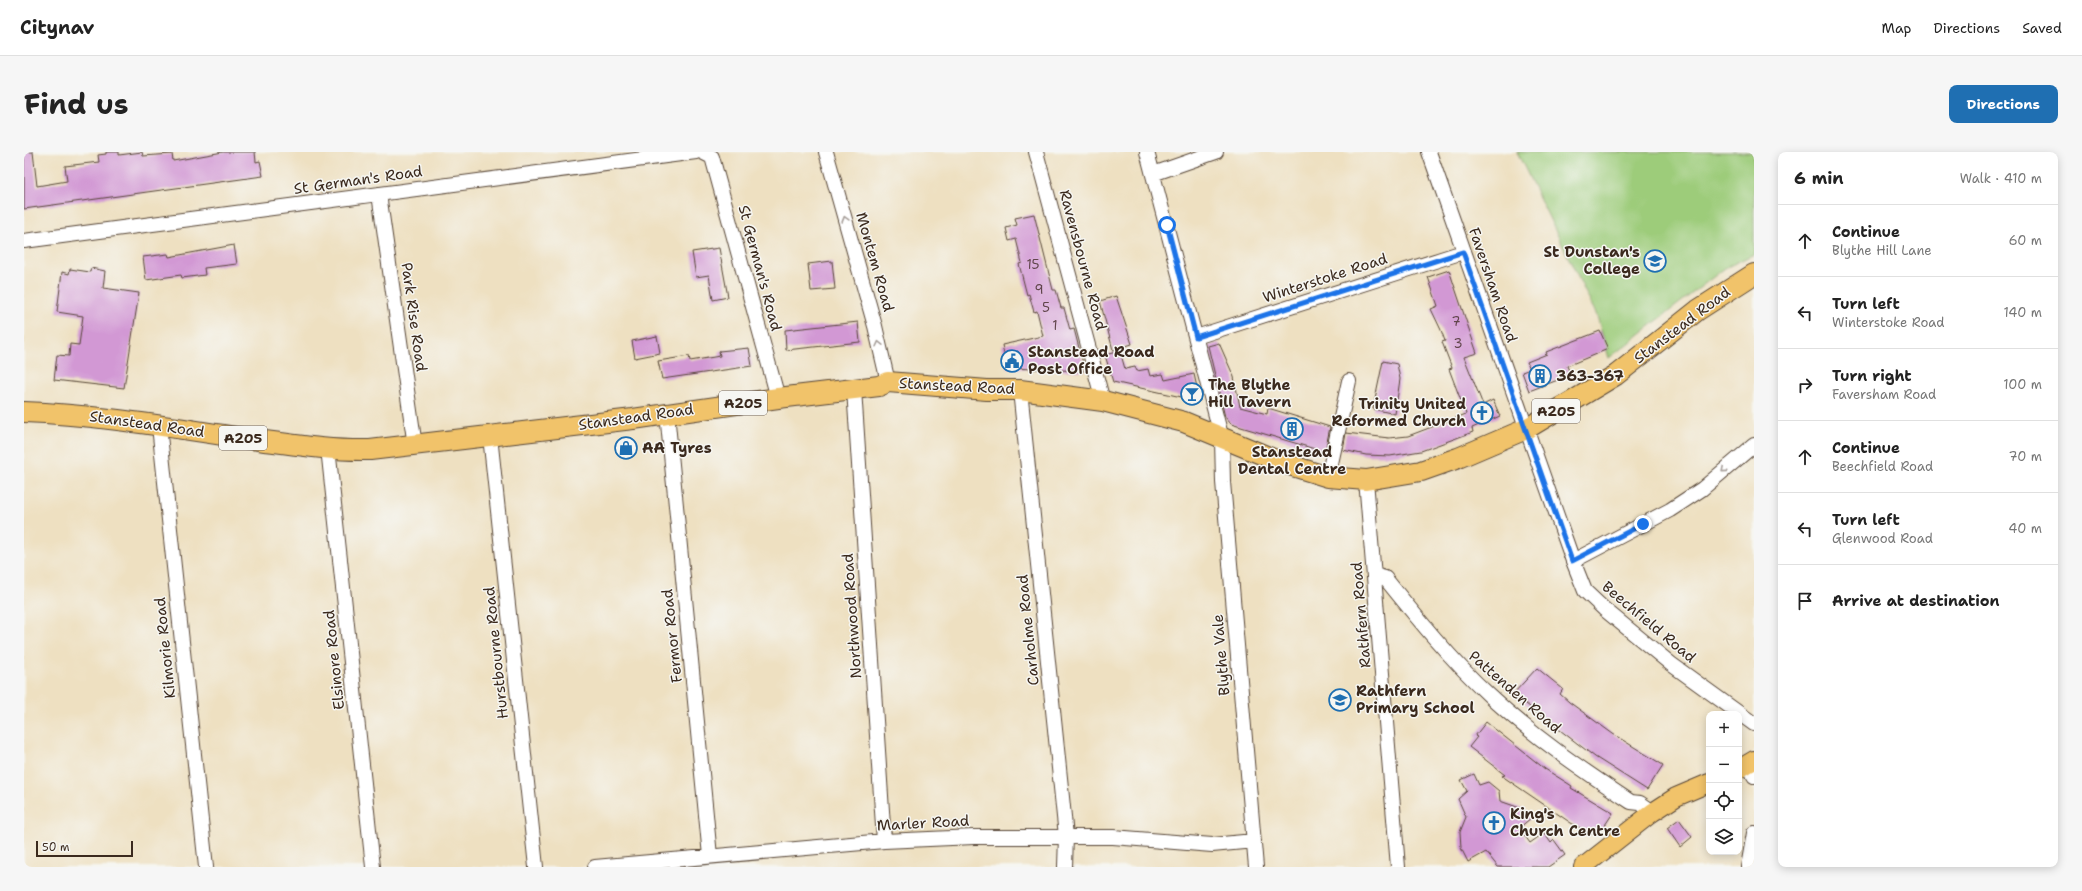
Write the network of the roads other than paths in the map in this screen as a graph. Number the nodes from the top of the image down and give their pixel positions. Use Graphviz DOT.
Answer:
graph roads {
  1 [pos="696,152"];
  2 [pos="702,152"];
  3 [pos="826,152"];
  4 [pos="1036,152"];
  5 [pos="1147,152"];
  6 [pos="1216,152"];
  7 [pos="1429,152"];
  8 [pos="668,154"];
  9 [pos="1153,174"];
  10 [pos="380,194"];
  11 [pos="24,241"];
  12 [pos="1463,252"];
  13 [pos="1754,274"];
  14 [pos="1196,337"];
  15 [pos="1349,381"];
  16 [pos="888,382"];
  17 [pos="854,389"];
  18 [pos="1020,390"];
  19 [pos="778,398"];
  20 [pos="1104,401"];
  21 [pos="24,412"];
  22 [pos="667,413"];
  23 [pos="158,426"];
  24 [pos="1526,429"];
  25 [pos="490,436"];
  26 [pos="1222,439"];
  27 [pos="1754,445"];
  28 [pos="415,446"];
  29 [pos="328,448"];
  30 [pos="1328,476"];
  31 [pos="1366,480"];
  32 [pos="1572,561"];
  33 [pos="1374,575"];
  34 [pos="1754,724"];
  35 [pos="1706,784"];
  36 [pos="1653,812"];
  37 [pos="1754,833"];
  38 [pos="1066,836"];
  39 [pos="884,841"];
  40 [pos="1254,841"];
  41 [pos="710,856"];
  42 [pos="206,867"];
  43 [pos="373,867"];
  44 [pos="536,867"];
  45 [pos="595,867"];
  46 [pos="1065,867"];
  47 [pos="1256,867"];
  48 [pos="1398,867"];
  49 [pos="1583,867"];
  50 [pos="1748,867"];
  1 -- 8 [label="street, St German's Road"];
  2 -- 19 [label="street, St German's Road"];
  16 -- 3 [label="street, Montem Road, one-way"];
  4 -- 20 [label="street, Ravensbourne Road"];
  5 -- 9 [label="street, Blythe Vale"];
  6 -- 9 [label="street"];
  7 -- 12 [label="street, Faversham Road"];
  8 -- 10 [label="street, St German's Road"];
  9 -- 14 [label="street, Blythe Vale"];
  10 -- 11 [label="street, St German's Road"];
  10 -- 28 [label="street, Park Rise Road"];
  12 -- 14 [label="street, Winterstoke Road"];
  12 -- 24 [label="street, Faversham Road"];
  13 -- 24 [label="highway, Stanstead Road / A205"];
  14 -- 26 [label="street, Blythe Vale"];
  15 -- 30 [label="street"];
  16 -- 17 [label="highway, Stanstead Road / A205"];
  16 -- 18 [label="highway, Stanstead Road / A205"];
  17 -- 19 [label="highway, Stanstead Road / A205"];
  17 -- 39 [label="street, Northwood Road"];
  18 -- 20 [label="highway, Stanstead Road / A205"];
  18 -- 38 [label="street, Carholme Road"];
  19 -- 22 [label="highway, Stanstead Road / A205"];
  20 -- 26 [label="highway, Stanstead Road / A205"];
  21 -- 23 [label="highway, Stanstead Road / A205"];
  22 -- 25 [label="highway, Stanstead Road / A205"];
  22 -- 41 [label="street, Fermor Road"];
  23 -- 29 [label="highway, Stanstead Road / A205"];
  23 -- 42 [label="street, Kilmorie Road"];
  24 -- 31 [label="highway, Stanstead Road / A205"];
  24 -- 32 [label="street, Beechfield Road"];
  25 -- 28 [label="highway, Stanstead Road / A205"];
  25 -- 44 [label="street, Hurstbourne Road"];
  26 -- 30 [label="highway, Stanstead Road / A205"];
  26 -- 40 [label="street, Blythe Vale"];
  27 -- 32 [label="street, one-way"];
  28 -- 29 [label="highway, Stanstead Road / A205"];
  29 -- 43 [label="street, Elsinore Road"];
  30 -- 31 [label="highway, Stanstead Road / A205"];
  31 -- 33 [label="street, Rathfern Road"];
  32 -- 34 [label="street, Beechfield Road"];
  33 -- 36 [label="street, Pattenden Road"];
  33 -- 48 [label="street, Rathfern Road"];
  35 -- 36 [label="main road"];
  36 -- 49 [label="main road"];
  37 -- 50 [label="street"];
  38 -- 39 [label="street, Marler Road"];
  38 -- 40 [label="street, Marler Road"];
  38 -- 46 [label="street, Carholme Road"];
  39 -- 41 [label="street, Marler Road"];
  40 -- 47 [label="street, Blythe Vale"];
  41 -- 45 [label="street, Marler Road"];
}
